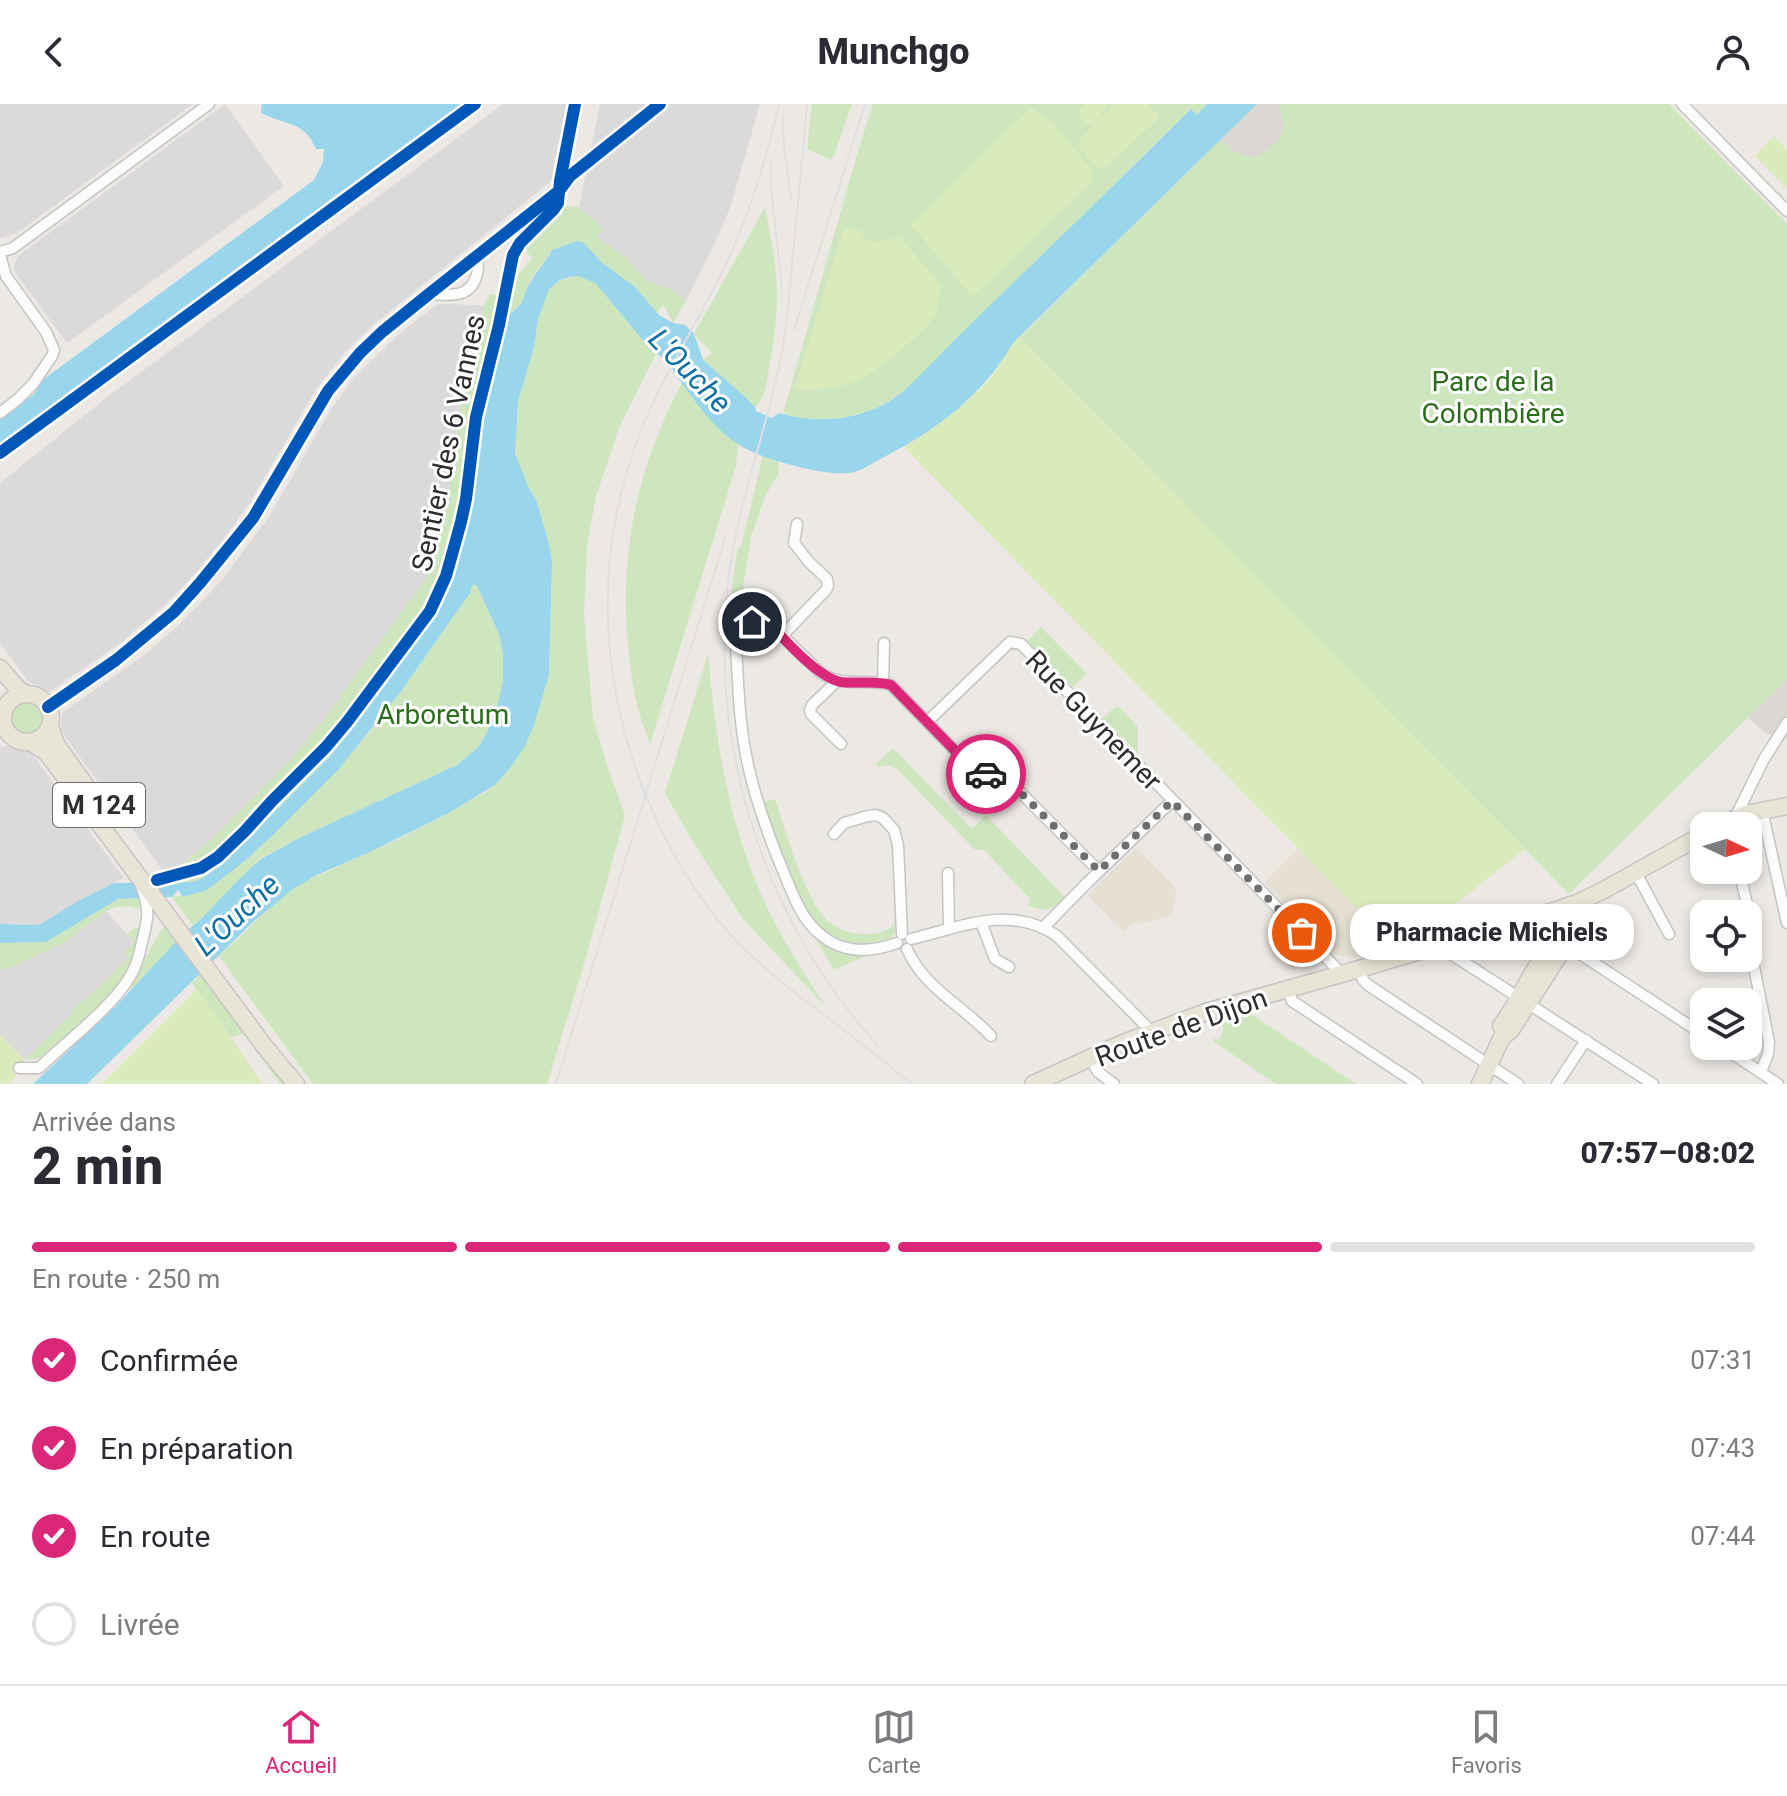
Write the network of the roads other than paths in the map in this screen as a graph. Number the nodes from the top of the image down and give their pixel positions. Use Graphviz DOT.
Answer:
graph roads {
  1 [pos="209,104"];
  2 [pos="660,104"];
  3 [pos="1682,104"];
  4 [pos="1787,211"];
  5 [pos="0,253"];
  6 [pos="476,257"];
  7 [pos="429,294"];
  8 [pos="0,413"];
  9 [pos="797,524"];
  10 [pos="782,636"];
  11 [pos="884,643"];
  12 [pos="0,668"];
  13 [pos="837,681"];
  14 [pos="883,683"];
  15 [pos="28,694"];
  16 [pos="4,697"];
  17 [pos="48,707"];
  18 [pos="927,722"];
  19 [pos="1787,723"];
  20 [pos="50,727"];
  21 [pos="3,732"];
  22 [pos="31,742"];
  23 [pos="841,744"];
  24 [pos="1172,801"];
  25 [pos="1787,806"];
  26 [pos="1762,810"];
  27 [pos="1735,812"];
  28 [pos="1757,812"];
  29 [pos="834,834"];
  30 [pos="1690,842"];
  31 [pos="1099,871"];
  32 [pos="1635,871"];
  33 [pos="948,873"];
  34 [pos="143,877"];
  35 [pos="1742,884"];
  36 [pos="1566,906"];
  37 [pos="171,912"];
  38 [pos="981,922"];
  39 [pos="148,923"];
  40 [pos="1787,923"];
  41 [pos="1044,927"];
  42 [pos="949,929"];
  43 [pos="1669,934"];
  44 [pos="904,941"];
  45 [pos="1447,942"];
  46 [pos="1562,942"];
  47 [pos="1009,967"];
  48 [pos="1359,969"];
  49 [pos="1342,974"];
  50 [pos="1288,989"];
  51 [pos="1523,1000"];
  52 [pos="1690,1026"];
  53 [pos="1151,1031"];
  54 [pos="991,1036"];
  55 [pos="1586,1040"];
  56 [pos="1090,1058"];
  57 [pos="1743,1060"];
  58 [pos="1485,1062"];
  59 [pos="19,1068"];
  60 [pos="1761,1072"];
  61 [pos="295,1083"];
  62 [pos="1033,1084"];
  63 [pos="1114,1084"];
  64 [pos="1417,1084"];
  65 [pos="1469,1084"];
  66 [pos="1480,1084"];
  67 [pos="1518,1084"];
  68 [pos="1557,1084"];
  69 [pos="1653,1084"];
  70 [pos="1778,1084"];
  1 -- 5 [label="street"];
  2 -- 6 [label="street"];
  3 -- 4 [label="street"];
  5 -- 8 [label="street"];
  6 -- 7 [label="street"];
  6 -- 7 [label="street"];
  7 -- 17 [label="street"];
  9 -- 10 [label="street"];
  10 -- 13 [label="street"];
  10 -- 44 [label="street"];
  11 -- 14 [label="street"];
  12 -- 15 [label="main road"];
  13 -- 14 [label="street"];
  13 -- 23 [label="street"];
  14 -- 18 [label="street"];
  15 -- 16 [label="main road"];
  15 -- 17 [label="main road"];
  16 -- 21 [label="main road"];
  17 -- 20 [label="main road"];
  18 -- 24 [label="street, Rue Guynemer"];
  18 -- 31 [label="street"];
  19 -- 27 [label="street"];
  20 -- 22 [label="main road"];
  20 -- 34 [label="main road, M 124"];
  21 -- 22 [label="main road"];
  22 -- 34 [label="main road, M 124"];
  24 -- 31 [label="street"];
  24 -- 49 [label="street, Rue Guynemer"];
  25 -- 26 [label="main road"];
  26 -- 28 [label="main road"];
  26 -- 40 [label="street"];
  29 -- 44 [label="street"];
  30 -- 32 [label="main road, Route de Dijon"];
  31 -- 41 [label="street"];
  32 -- 36 [label="main road, Route de Dijon"];
  32 -- 43 [label="street"];
  33 -- 42 [label="street"];
  34 -- 37 [label="main road, M 124"];
  34 -- 39 [label="street"];
  35 -- 60 [label="street"];
  36 -- 45 [label="main road, Route de Dijon"];
  36 -- 46 [label="main road"];
  37 -- 39 [label="street"];
  37 -- 61 [label="main road, M 124"];
  38 -- 41 [label="street"];
  38 -- 42 [label="street"];
  38 -- 47 [label="street"];
  39 -- 59 [label="street"];
  41 -- 53 [label="street"];
  42 -- 44 [label="street"];
  44 -- 54 [label="street"];
  45 -- 48 [label="main road, Route de Dijon"];
  45 -- 51 [label="street"];
  46 -- 51 [label="main road"];
  46 -- 52 [label="street"];
  48 -- 49 [label="main road, Route de Dijon"];
  48 -- 58 [label="street"];
  49 -- 50 [label="main road, Route de Dijon"];
  50 -- 53 [label="main road, Route de Dijon"];
  50 -- 64 [label="street"];
  51 -- 55 [label="street"];
  51 -- 58 [label="main road"];
  53 -- 56 [label="main road, Route de Dijon"];
  55 -- 68 [label="street"];
  55 -- 69 [label="street"];
  56 -- 62 [label="main road, Route de Dijon"];
  56 -- 63 [label="street"];
  57 -- 60 [label="street"];
  58 -- 65 [label="main road"];
  58 -- 66 [label="main road"];
  58 -- 67 [label="street"];
  60 -- 70 [label="street"];
}
